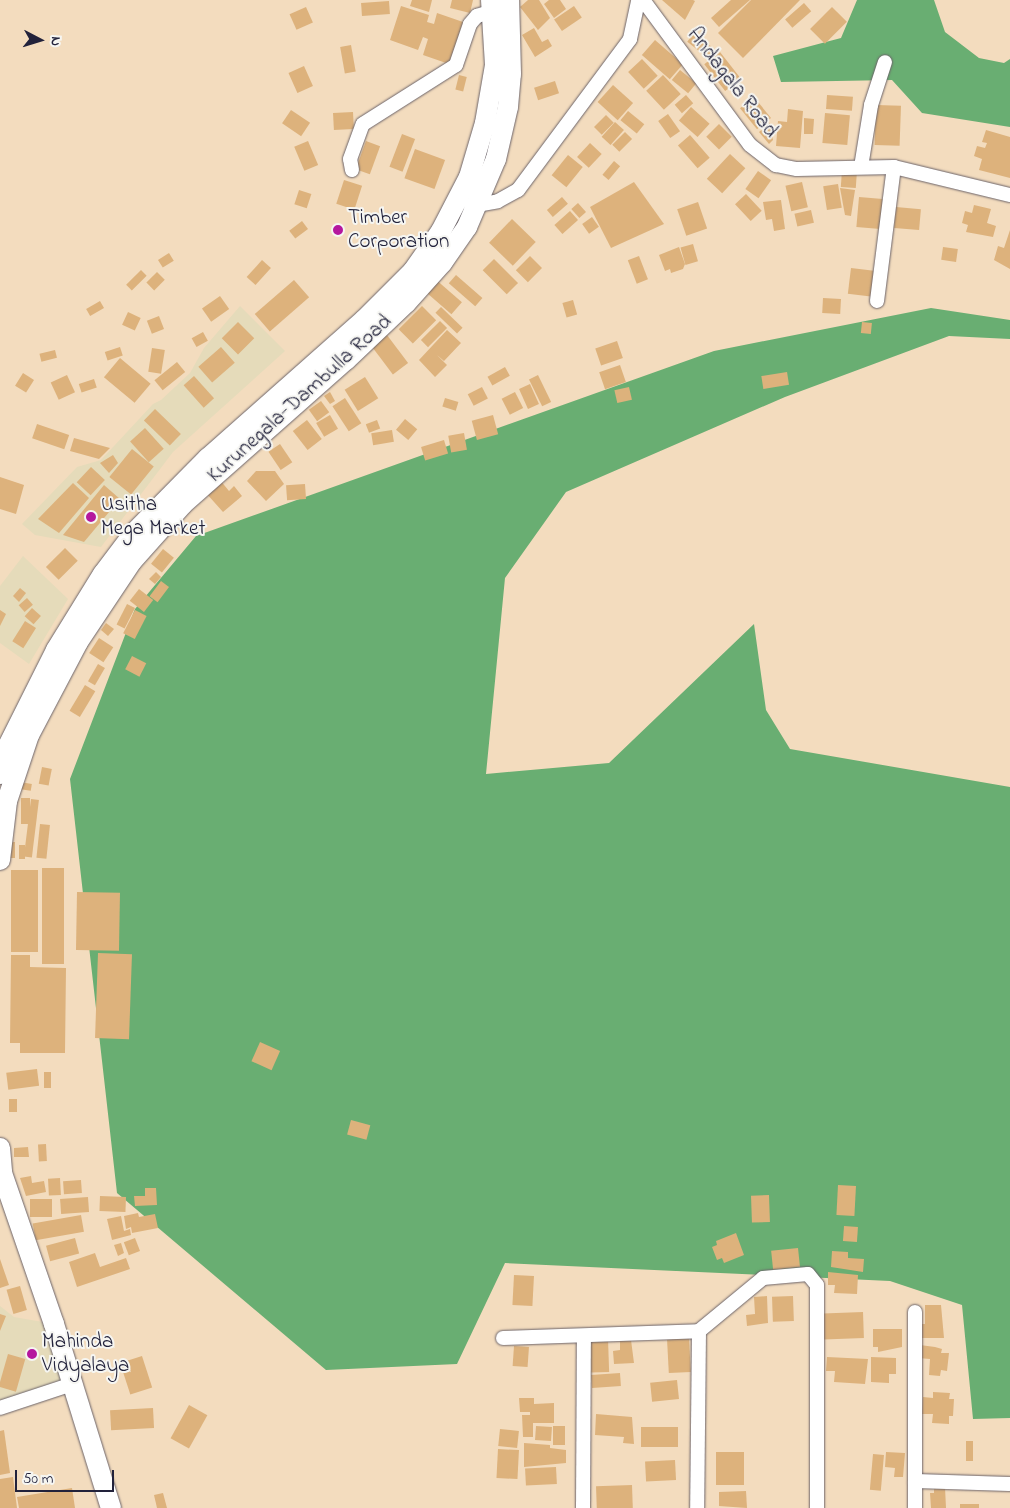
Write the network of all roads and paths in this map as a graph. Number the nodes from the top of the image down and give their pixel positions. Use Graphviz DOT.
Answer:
graph roads {
  1 [pos="638,0"];
  2 [pos="643,0"];
  3 [pos="497,4"];
  4 [pos="885,62"];
  5 [pos="861,167"];
  6 [pos="894,167"];
  7 [pos="352,170"];
  8 [pos="1010,195"];
  9 [pos="457,203"];
  10 [pos="477,207"];
  11 [pos="877,301"];
  12 [pos="0,774"];
  13 [pos="0,860"];
  14 [pos="0,1148"];
  15 [pos="915,1312"];
  16 [pos="699,1331"];
  17 [pos="584,1337"];
  18 [pos="503,1338"];
  19 [pos="72,1384"];
  20 [pos="0,1408"];
  21 [pos="915,1481"];
  22 [pos="1010,1484"];
  23 [pos="111,1508"];
  24 [pos="584,1508"];
  25 [pos="697,1508"];
  26 [pos="817,1508"];
  27 [pos="915,1508"];
  1 -- 10 [label="street"];
  2 -- 5 [label="street, Andagala Road"];
  3 -- 7 [label="street"];
  3 -- 9 [label="highway, Kurunegala-Dambulla Road"];
  3 -- 10 [label="highway, Kurunegala-Dambulla Road"];
  4 -- 5 [label="street"];
  5 -- 6 [label="street, Andagala Road"];
  6 -- 8 [label="street, Andagala Road"];
  6 -- 11 [label="street"];
  9 -- 10 [label="street"];
  9 -- 12 [label="highway, Kurunegala-Dambulla Road"];
  10 -- 13 [label="highway, Kurunegala-Dambulla Road"];
  14 -- 19 [label="highway"];
  15 -- 21 [label="street"];
  16 -- 17 [label="street"];
  16 -- 25 [label="street"];
  16 -- 26 [label="street"];
  17 -- 18 [label="street"];
  17 -- 24 [label="street"];
  19 -- 20 [label="street"];
  19 -- 23 [label="highway"];
  21 -- 22 [label="street"];
  21 -- 27 [label="street"];
}
